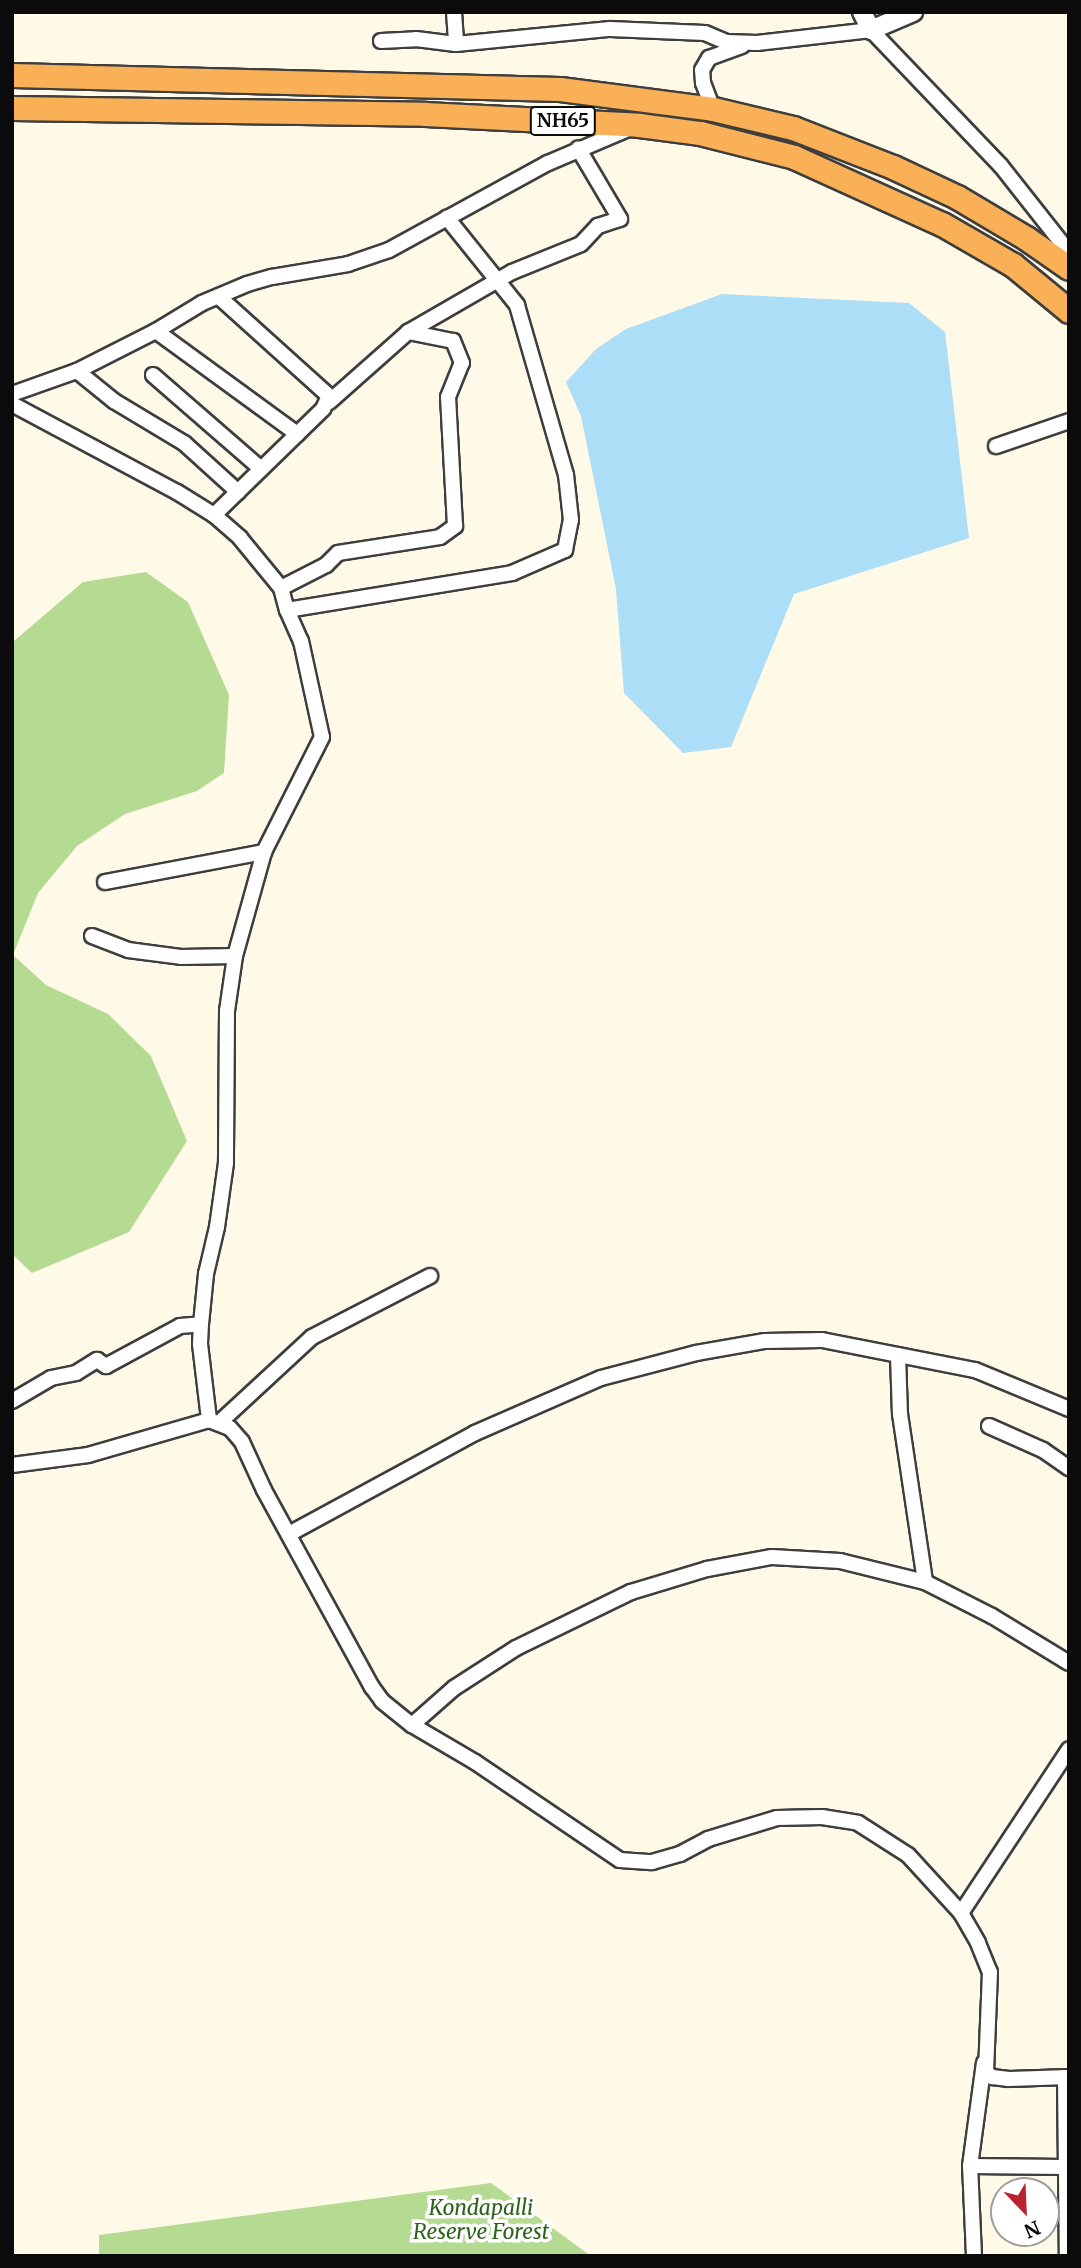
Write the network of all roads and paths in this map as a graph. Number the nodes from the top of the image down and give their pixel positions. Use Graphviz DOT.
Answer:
graph roads {
  1 [pos="454,12"];
  2 [pos="862,12"];
  3 [pos="913,12"];
  4 [pos="871,30"];
  5 [pos="381,41"];
  6 [pos="757,43"];
  7 [pos="456,44"];
  8 [pos="12,75"];
  9 [pos="12,108"];
  10 [pos="713,109"];
  11 [pos="639,125"];
  12 [pos="578,148"];
  13 [pos="447,218"];
  14 [pos="1068,261"];
  15 [pos="496,282"];
  16 [pos="218,296"];
  17 [pos="1069,311"];
  18 [pos="156,331"];
  19 [pos="408,332"];
  20 [pos="77,371"];
  21 [pos="153,375"];
  22 [pos="12,394"];
  23 [pos="329,402"];
  24 [pos="12,404"];
  25 [pos="1069,421"];
  26 [pos="297,434"];
  27 [pos="996,446"];
  28 [pos="261,469"];
  29 [pos="238,492"];
  30 [pos="214,515"];
  31 [pos="281,588"];
  32 [pos="287,610"];
  33 [pos="264,852"];
  34 [pos="105,882"];
  35 [pos="92,936"];
  36 [pos="235,956"];
  37 [pos="430,1276"];
  38 [pos="201,1324"];
  39 [pos="898,1355"];
  40 [pos="12,1401"];
  41 [pos="1069,1409"];
  42 [pos="215,1421"];
  43 [pos="989,1426"];
  44 [pos="12,1465"];
  45 [pos="1069,1468"];
  46 [pos="289,1534"];
  47 [pos="925,1581"];
  48 [pos="1069,1663"];
  49 [pos="412,1725"];
  50 [pos="1069,1749"];
  51 [pos="961,1913"];
  52 [pos="984,2063"];
  53 [pos="1067,2077"];
  54 [pos="970,2166"];
  55 [pos="1066,2167"];
  56 [pos="974,2256"];
  57 [pos="1067,2256"];
  1 -- 7 [label="street"];
  2 -- 4 [label="street"];
  3 -- 4 [label="street"];
  4 -- 6 [label="street"];
  4 -- 14 [label="street"];
  5 -- 7 [label="street"];
  6 -- 7 [label="street"];
  6 -- 10 [label="street"];
  8 -- 10 [label="highway, NH65"];
  9 -- 11 [label="highway, NH65"];
  10 -- 14 [label="highway, NH65"];
  11 -- 12 [label="street"];
  11 -- 17 [label="highway, NH65"];
  12 -- 13 [label="street"];
  12 -- 15 [label="street"];
  13 -- 15 [label="street"];
  13 -- 16 [label="street"];
  15 -- 19 [label="street"];
  15 -- 32 [label="street"];
  16 -- 18 [label="street"];
  16 -- 23 [label="street"];
  18 -- 20 [label="street"];
  18 -- 26 [label="street"];
  19 -- 23 [label="street"];
  19 -- 31 [label="street"];
  20 -- 22 [label="street"];
  20 -- 29 [label="street"];
  21 -- 28 [label="street"];
  23 -- 26 [label="street"];
  24 -- 30 [label="street"];
  25 -- 27 [label="street"];
  26 -- 28 [label="street"];
  28 -- 29 [label="street"];
  29 -- 30 [label="street"];
  30 -- 31 [label="street"];
  31 -- 32 [label="street"];
  32 -- 33 [label="street"];
  33 -- 34 [label="street"];
  33 -- 36 [label="street"];
  35 -- 36 [label="street"];
  36 -- 38 [label="street"];
  37 -- 42 [label="street"];
  38 -- 40 [label="street"];
  38 -- 42 [label="street"];
  39 -- 41 [label="street"];
  39 -- 46 [label="street"];
  39 -- 47 [label="street"];
  42 -- 44 [label="street"];
  42 -- 46 [label="street"];
  43 -- 45 [label="street"];
  46 -- 49 [label="street"];
  47 -- 48 [label="street"];
  47 -- 49 [label="street"];
  49 -- 51 [label="street"];
  50 -- 51 [label="street"];
  51 -- 52 [label="street"];
  52 -- 53 [label="street"];
  52 -- 54 [label="street"];
  53 -- 55 [label="street"];
  54 -- 55 [label="street"];
  54 -- 56 [label="street"];
  55 -- 57 [label="street"];
}
